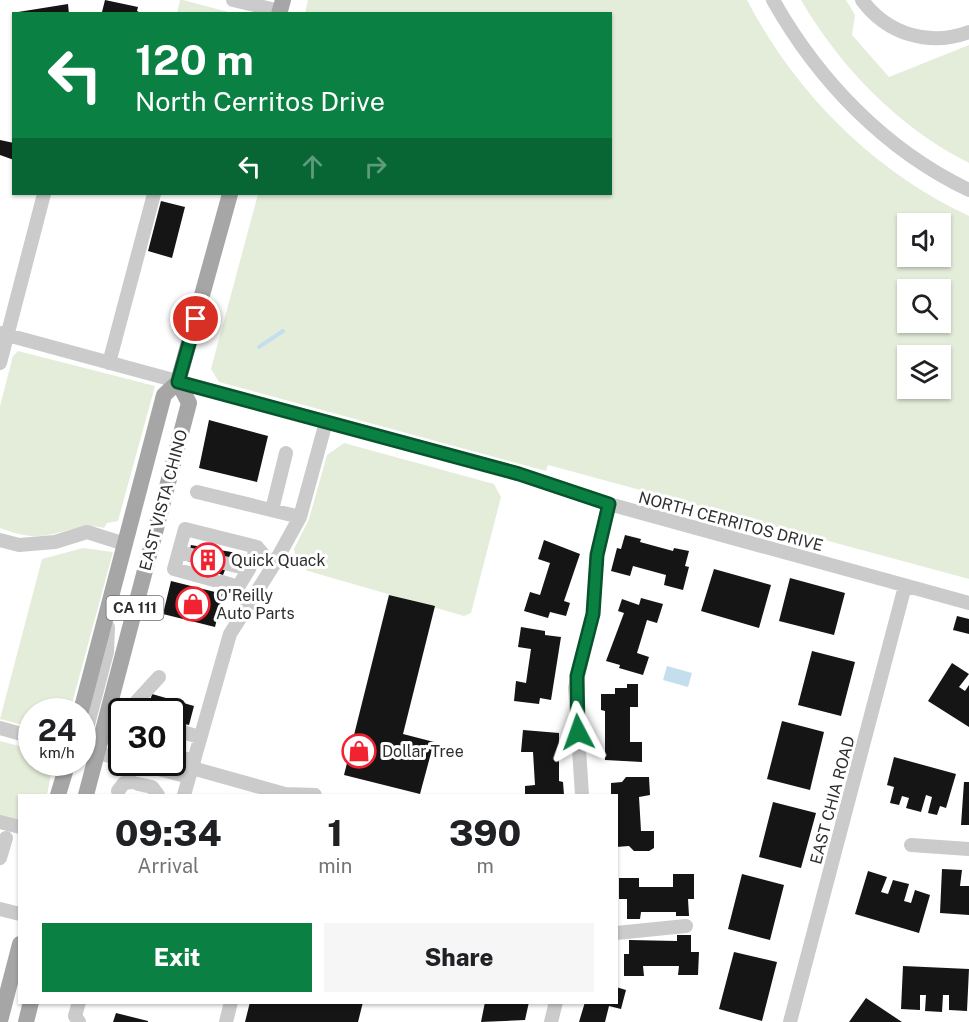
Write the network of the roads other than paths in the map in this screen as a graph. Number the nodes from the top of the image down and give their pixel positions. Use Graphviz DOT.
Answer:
graph roads {
  1 [pos="233,0"];
  2 [pos="773,0"];
  3 [pos="862,0"];
  4 [pos="280,8"];
  5 [pos="969,32"];
  6 [pos="969,190"];
  7 [pos="44,195"];
  8 [pos="154,195"];
  9 [pos="230,195"];
  10 [pos="4,334"];
  11 [pos="0,363"];
  12 [pos="109,363"];
  13 [pos="178,382"];
  14 [pos="326,422"];
  15 [pos="286,453"];
  16 [pos="197,492"];
  17 [pos="609,504"];
  18 [pos="272,510"];
  19 [pos="300,517"];
  20 [pos="0,540"];
  21 [pos="125,544"];
  22 [pos="257,547"];
  23 [pos="179,552"];
  24 [pos="273,566"];
  25 [pos="249,569"];
  26 [pos="905,586"];
  27 [pos="110,601"];
  28 [pos="969,603"];
  29 [pos="159,677"];
  30 [pos="84,698"];
  31 [pos="140,698"];
  32 [pos="104,727"];
  33 [pos="0,728"];
  34 [pos="108,729"];
  35 [pos="186,732"];
  36 [pos="18,733"];
  37 [pos="199,736"];
  38 [pos="97,753"];
  39 [pos="108,756"];
  40 [pos="186,765"];
  41 [pos="186,768"];
  42 [pos="192,769"];
  43 [pos="64,776"];
  44 [pos="118,791"];
  45 [pos="58,794"];
  46 [pos="86,794"];
  47 [pos="158,794"];
  48 [pos="184,794"];
  49 [pos="292,794"];
  50 [pos="582,794"];
  51 [pos="0,822"];
  52 [pos="18,826"];
  53 [pos="6,838"];
  54 [pos="911,845"];
  55 [pos="969,849"];
  56 [pos="0,858"];
  57 [pos="0,909"];
  58 [pos="18,914"];
  59 [pos="686,926"];
  60 [pos="618,933"];
  61 [pos="18,952"];
  62 [pos="31,1004"];
  63 [pos="78,1004"];
  64 [pos="230,1004"];
  65 [pos="556,1004"];
  66 [pos="74,1020"];
  67 [pos="0,1021"];
  68 [pos="26,1022"];
  69 [pos="226,1022"];
  70 [pos="551,1022"];
  71 [pos="790,1022"];
  1 -- 4 [label="street"];
  2 -- 6 [label="street"];
  3 -- 5 [label="street"];
  7 -- 10 [label="street"];
  8 -- 12 [label="street"];
  9 -- 13 [label="main road, EAST VISTA CHINO / CA 111"];
  10 -- 11 [label="street"];
  10 -- 12 [label="street, NORTH CERRITOS DRIVE"];
  12 -- 13 [label="street, NORTH CERRITOS DRIVE"];
  13 -- 14 [label="street, NORTH CERRITOS DRIVE"];
  13 -- 21 [label="main road, EAST VISTA CHINO / CA 111"];
  13 -- 32 [label="main road, EAST VISTA CHINO / CA 111"];
  14 -- 17 [label="street, NORTH CERRITOS DRIVE"];
  14 -- 19 [label="street"];
  15 -- 18 [label="street"];
  16 -- 18 [label="street"];
  17 -- 26 [label="street, NORTH CERRITOS DRIVE"];
  17 -- 50 [label="street"];
  18 -- 19 [label="street"];
  19 -- 24 [label="street"];
  20 -- 21 [label="street"];
  21 -- 27 [label="main road, EAST VISTA CHINO / CA 111"];
  22 -- 23 [label="street"];
  22 -- 24 [label="street"];
  22 -- 25 [label="street"];
  23 -- 25 [label="street"];
  23 -- 25 [label="street"];
  24 -- 37 [label="street"];
  26 -- 28 [label="street, NORTH CERRITOS DRIVE"];
  26 -- 71 [label="street, EAST CHIA ROAD"];
  27 -- 30 [label="main road, EAST VISTA CHINO / CA 111"];
  27 -- 38 [label="street"];
  29 -- 31 [label="street"];
  32 -- 34 [label="street"];
  32 -- 38 [label="main road, EAST VISTA CHINO / CA 111"];
  33 -- 36 [label="street"];
  35 -- 37 [label="street"];
  37 -- 42 [label="street"];
  38 -- 39 [label="street"];
  38 -- 46 [label="main road, EAST VISTA CHINO / CA 111"];
  40 -- 42 [label="street"];
  41 -- 42 [label="street"];
  42 -- 48 [label="street"];
  42 -- 49 [label="street"];
  43 -- 45 [label="main road"];
  44 -- 47 [label="street"];
  51 -- 52 [label="street"];
  53 -- 56 [label="street"];
  54 -- 55 [label="street"];
  57 -- 58 [label="street"];
  59 -- 60 [label="street"];
  61 -- 67 [label="main road"];
  62 -- 68 [label="main road"];
  63 -- 66 [label="street"];
  64 -- 69 [label="street"];
  65 -- 70 [label="street"];
}
